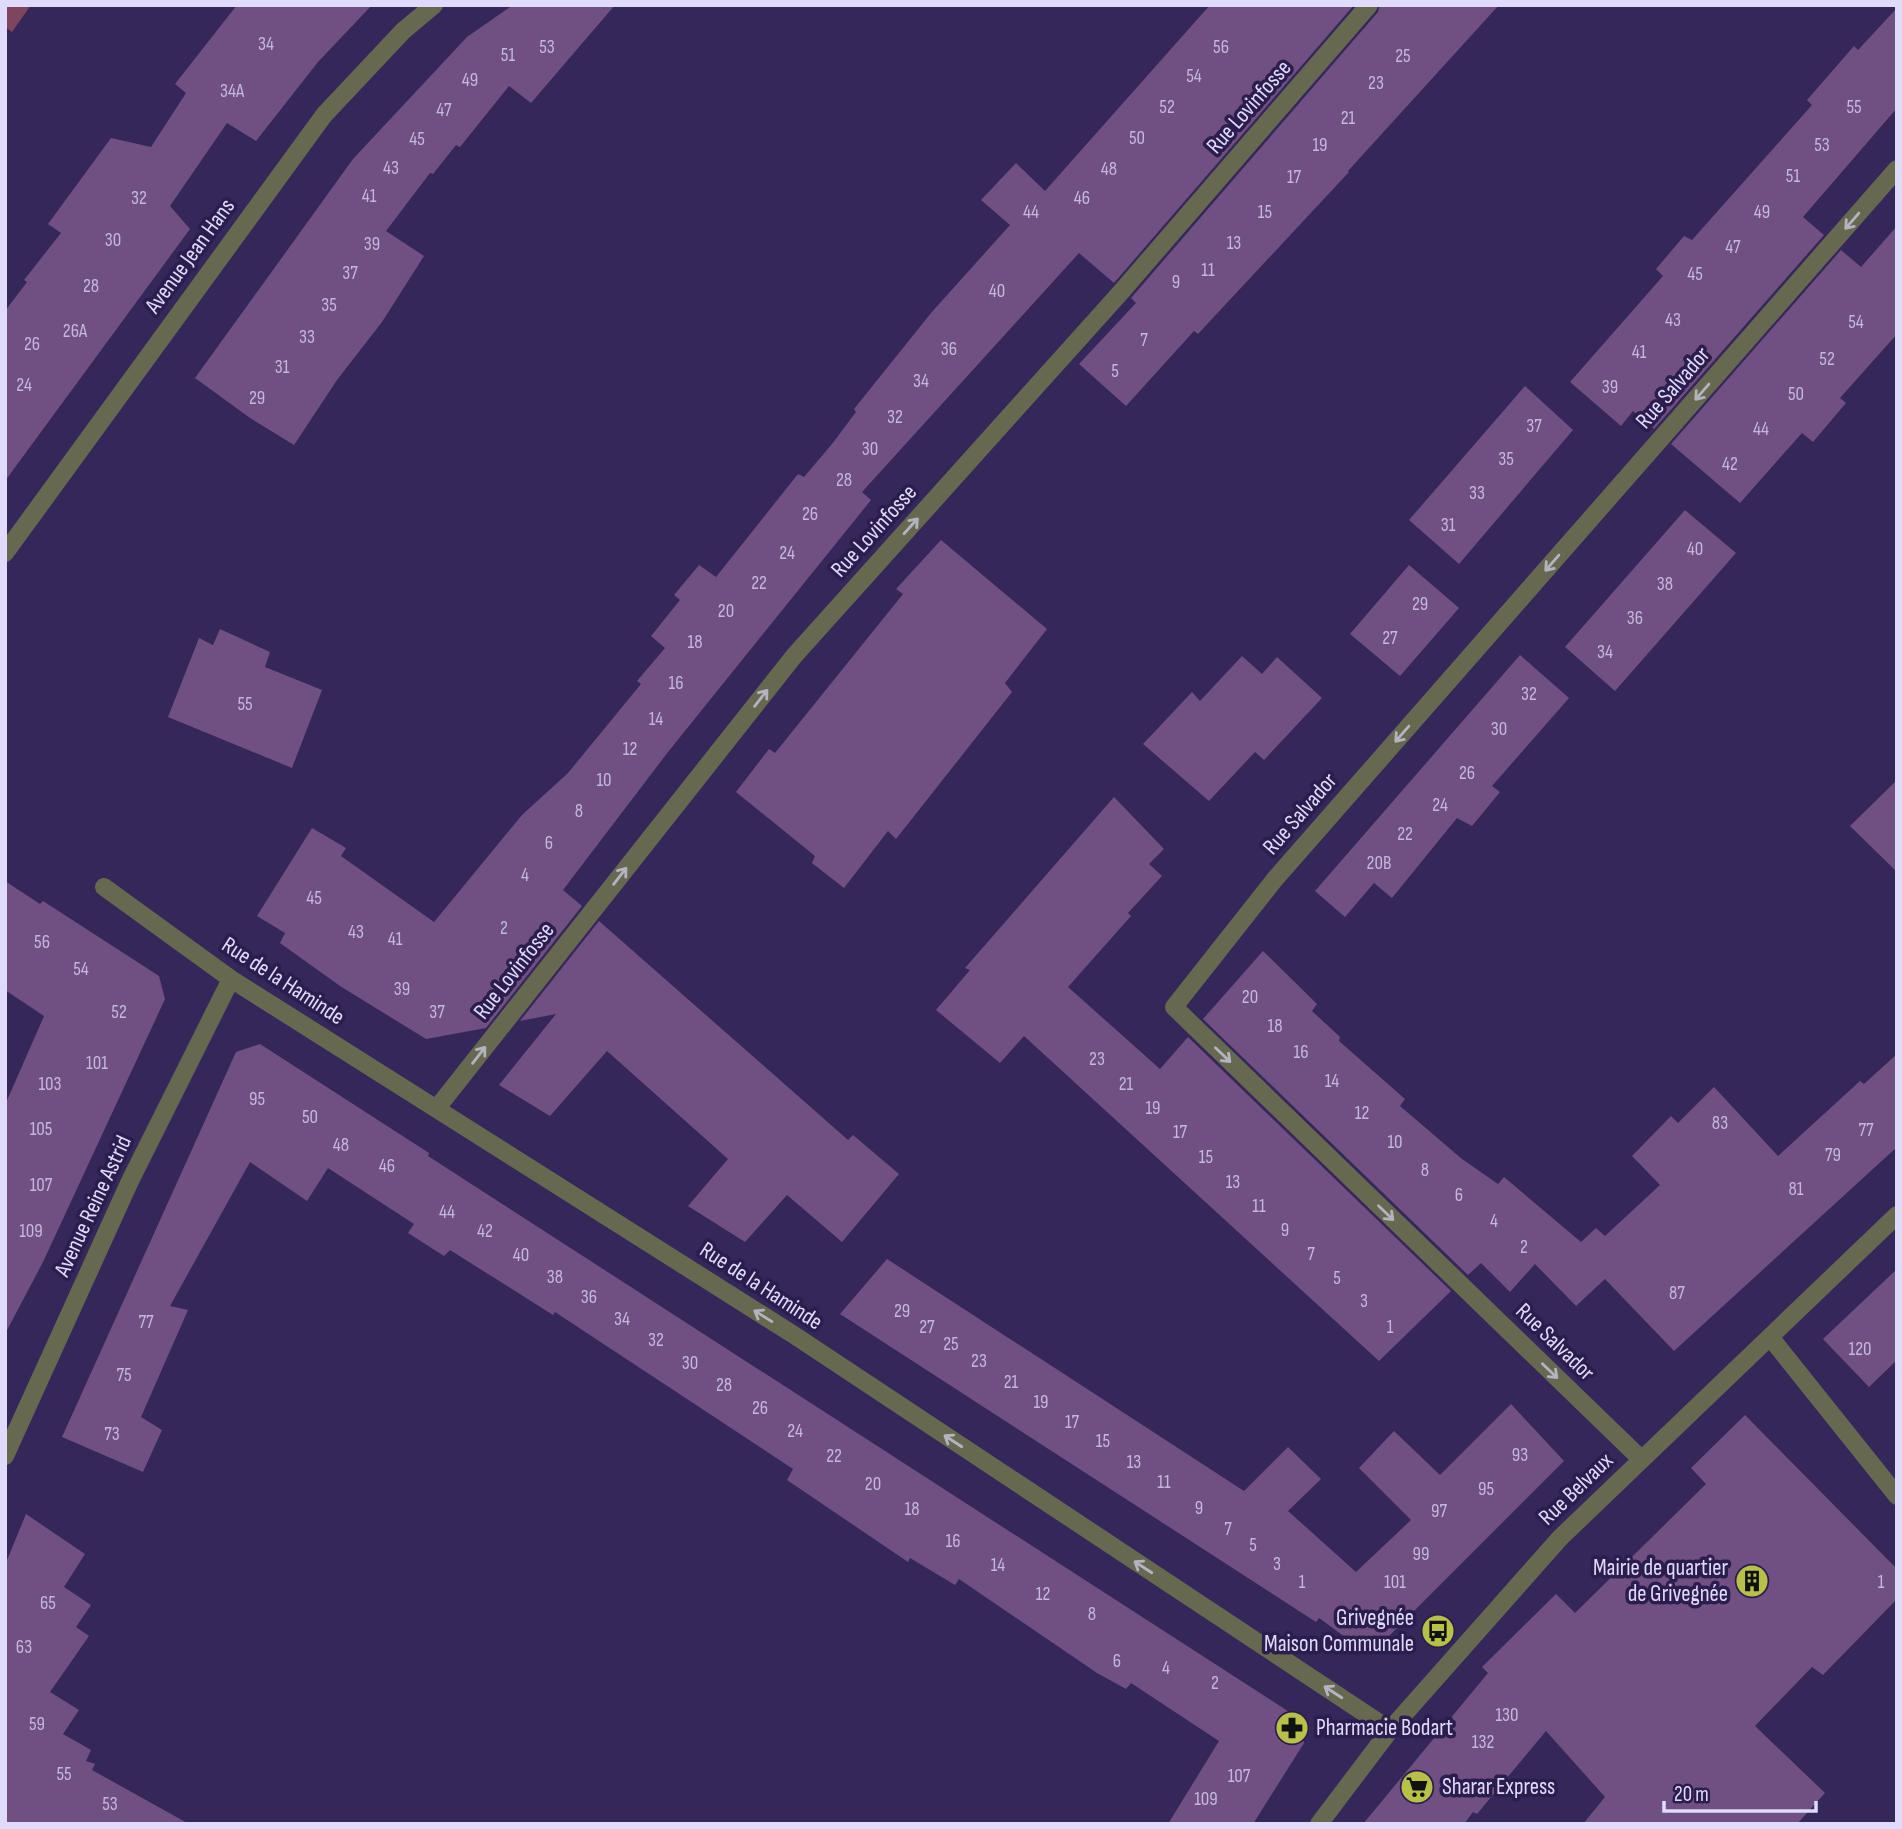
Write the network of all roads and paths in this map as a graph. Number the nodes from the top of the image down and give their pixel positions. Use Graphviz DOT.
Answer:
graph roads {
  1 [pos="435,5"];
  2 [pos="1369,5"];
  3 [pos="1897,169"];
  4 [pos="5,553"];
  5 [pos="104,887"];
  6 [pos="231,979"];
  7 [pos="437,1108"];
  8 [pos="1897,1215"];
  9 [pos="1770,1337"];
  10 [pos="5,1456"];
  11 [pos="1641,1460"];
  12 [pos="1897,1496"];
  13 [pos="1390,1730"];
  14 [pos="1319,1824"];
  1 -- 4 [label="street, Avenue Jean Hans"];
  7 -- 2 [label="street, Rue Lovinfosse, one-way"];
  3 -- 11 [label="street, Rue Salvador, one-way"];
  5 -- 6 [label="street, Rue de la Haminde"];
  6 -- 7 [label="street, Rue de la Haminde"];
  6 -- 10 [label="street, Avenue Reine Astrid"];
  13 -- 7 [label="street, Rue de la Haminde, one-way"];
  8 -- 9 [label="street, Rue Belvaux"];
  9 -- 11 [label="street, Rue Belvaux"];
  9 -- 12 [label="street"];
  11 -- 13 [label="street, Rue Belvaux"];
  13 -- 14 [label="street, Rue Belvaux"];
}
